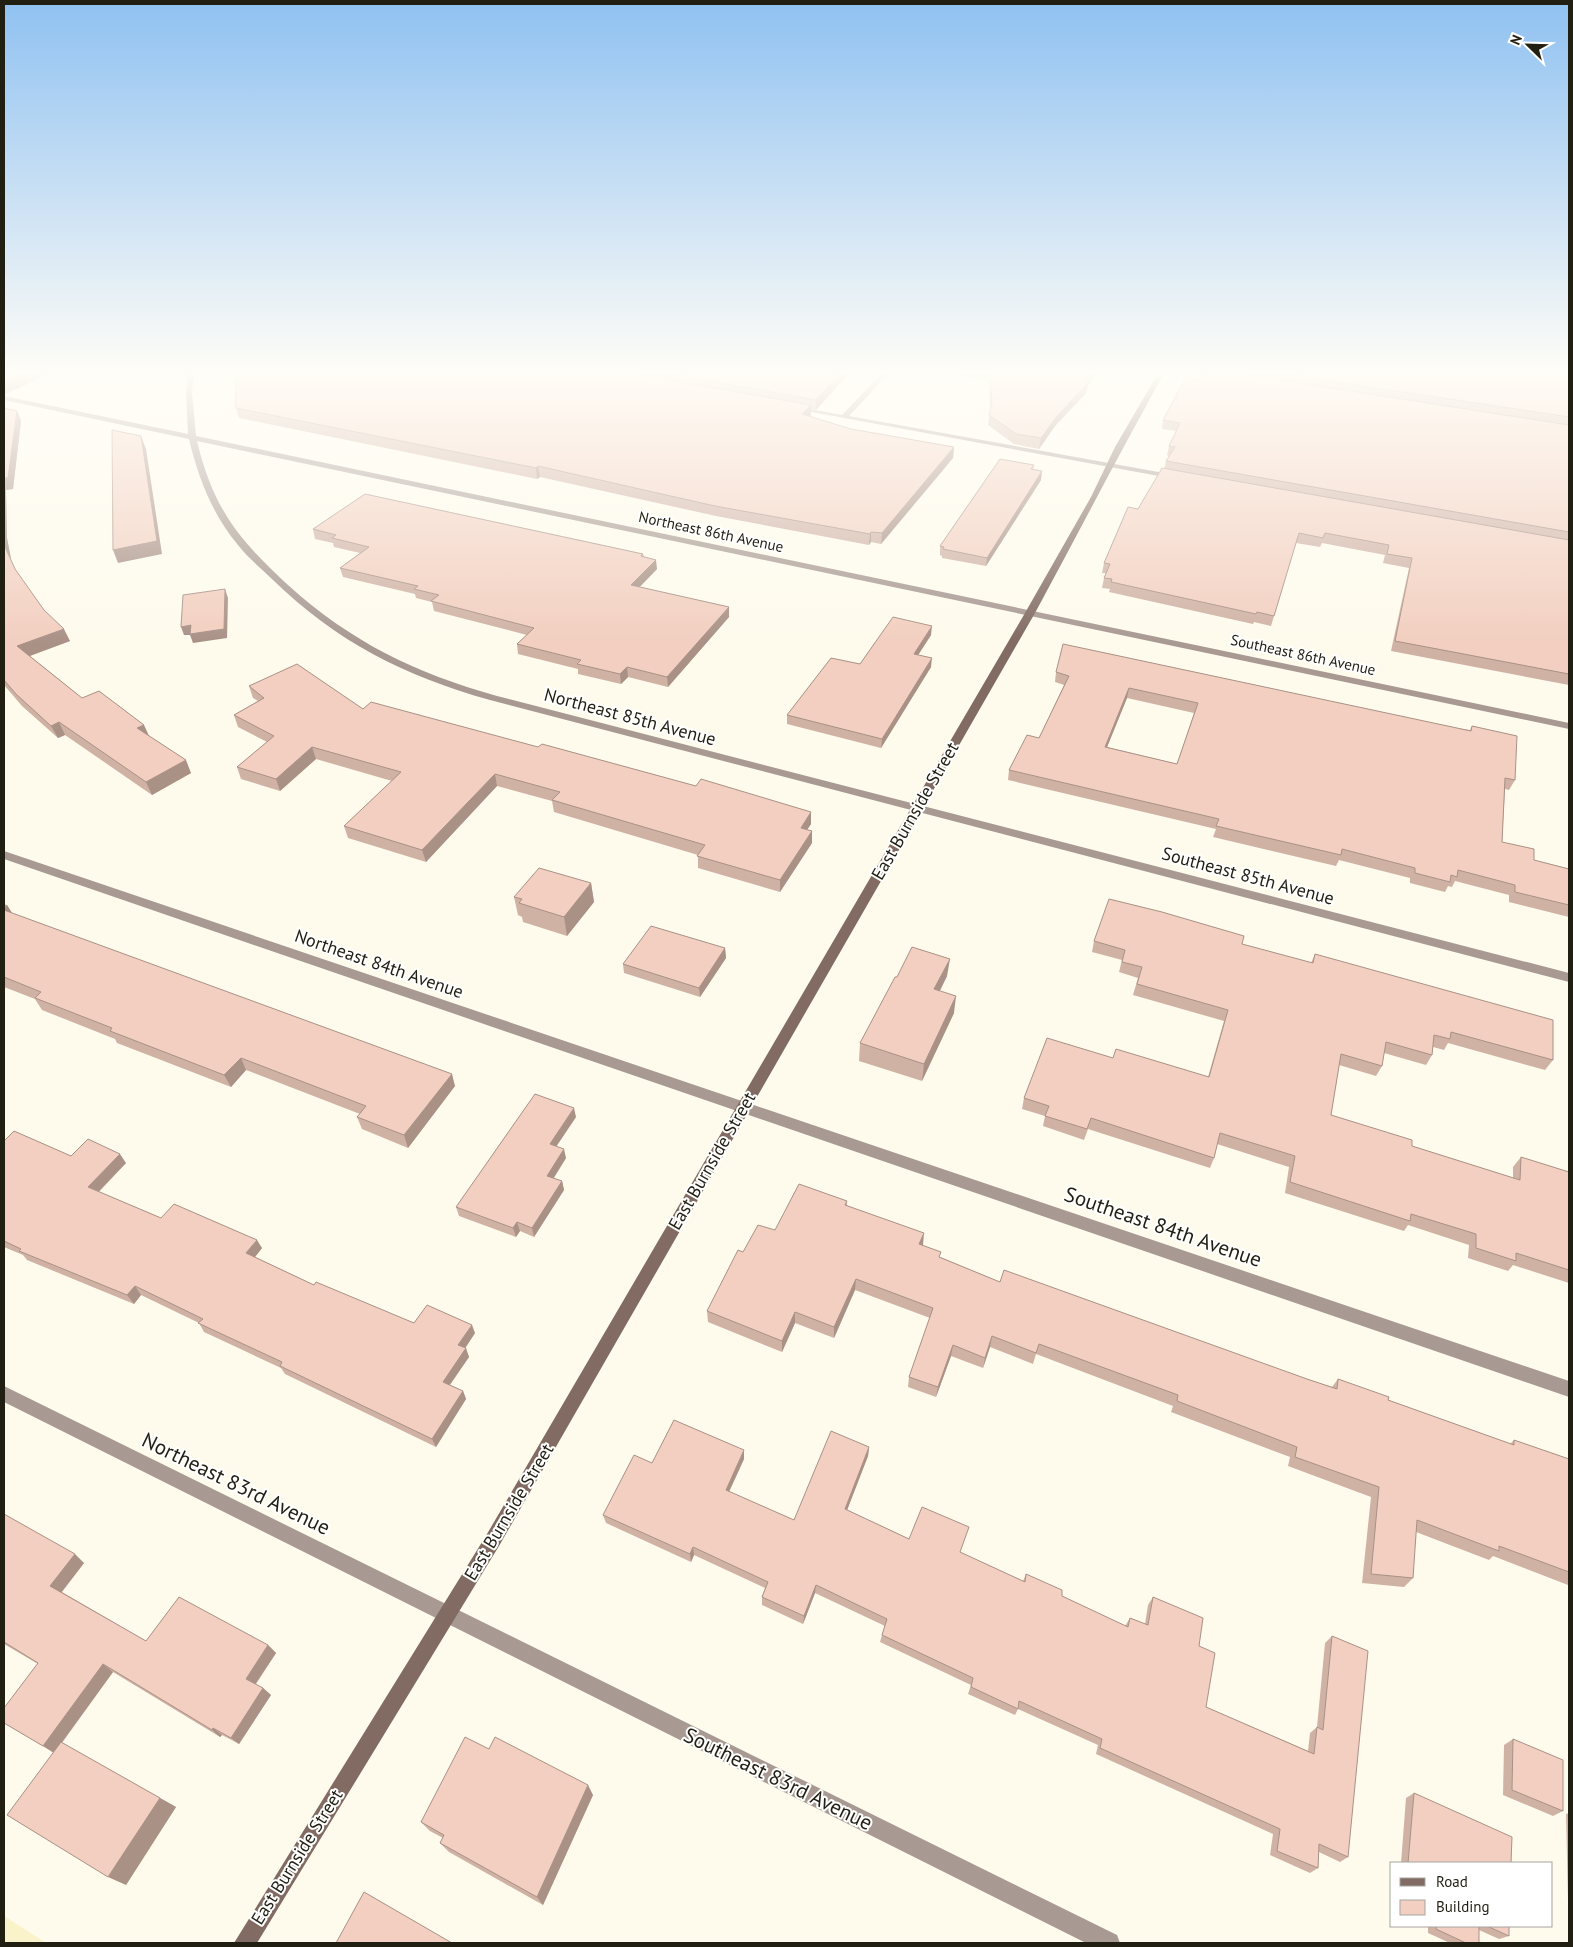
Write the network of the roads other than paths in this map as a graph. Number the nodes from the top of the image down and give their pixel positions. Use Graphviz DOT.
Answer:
graph roads {
  1 [pos="199,461"];
  2 [pos="305,461"];
  3 [pos="1088,461"];
  4 [pos="1113,461"];
  5 [pos="1111,465"];
  6 [pos="1184,478"];
  7 [pos="1030,613"];
  8 [pos="1569,726"];
  9 [pos="917,808"];
  10 [pos="4,855"];
  11 [pos="1569,978"];
  12 [pos="743,1106"];
  13 [pos="1569,1389"];
  14 [pos="4,1394"];
  15 [pos="448,1614"];
  16 [pos="245,1943"];
  17 [pos="1109,1943"];
  1 -- 9 [label="street, Northeast 85th Avenue"];
  2 -- 7 [label="street, Northeast 86th Avenue"];
  3 -- 5 [label="street"];
  4 -- 5 [label="street, East Burnside Street"];
  5 -- 6 [label="street"];
  5 -- 7 [label="street, East Burnside Street"];
  7 -- 8 [label="street, Southeast 86th Avenue"];
  7 -- 9 [label="street, East Burnside Street"];
  9 -- 11 [label="street, Southeast 85th Avenue"];
  9 -- 12 [label="street, East Burnside Street"];
  10 -- 12 [label="street, Northeast 84th Avenue"];
  12 -- 13 [label="street, Southeast 84th Avenue"];
  12 -- 15 [label="street, East Burnside Street"];
  14 -- 15 [label="street, Northeast 83rd Avenue"];
  15 -- 16 [label="street, East Burnside Street"];
  15 -- 17 [label="street, Southeast 83rd Avenue"];
}
